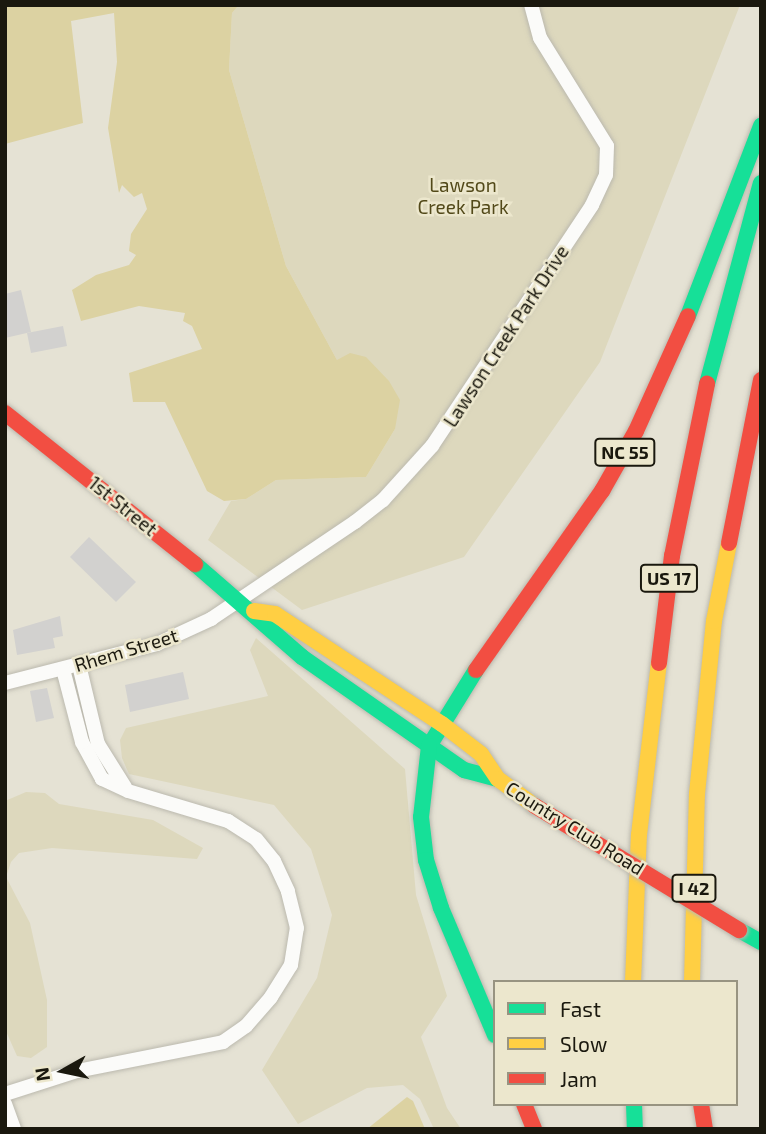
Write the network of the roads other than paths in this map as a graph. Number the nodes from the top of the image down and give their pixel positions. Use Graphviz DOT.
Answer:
graph roads {
  1 [pos="531,5"];
  2 [pos="761,126"];
  3 [pos="761,183"];
  4 [pos="761,380"];
  5 [pos="5,412"];
  6 [pos="240,600"];
  7 [pos="254,611"];
  8 [pos="79,665"];
  9 [pos="63,669"];
  10 [pos="5,683"];
  11 [pos="442,724"];
  12 [pos="429,746"];
  13 [pos="498,779"];
  14 [pos="128,791"];
  15 [pos="761,942"];
  16 [pos="633,980"];
  17 [pos="694,980"];
  18 [pos="493,1030"];
  19 [pos="5,1094"];
  20 [pos="5,1104"];
  21 [pos="525,1106"];
  22 [pos="634,1106"];
  23 [pos="689,1106"];
  24 [pos="701,1106"];
  25 [pos="14,1129"];
  26 [pos="534,1129"];
  27 [pos="635,1129"];
  28 [pos="688,1129"];
  29 [pos="705,1129"];
  1 -- 6 [label="street, Lawson Creek Park Drive"];
  2 -- 11 [label="main road, NC 55"];
  3 -- 16 [label="main road, US 17"];
  4 -- 17 [label="main road"];
  5 -- 6 [label="main road, 1st Street"];
  6 -- 7 [label="main road, Country Club Road"];
  6 -- 8 [label="street, Rhem Street"];
  7 -- 11 [label="main road, Country Club Road"];
  7 -- 12 [label="main road, Country Club Road"];
  8 -- 9 [label="street, Rhem Street"];
  8 -- 14 [label="street"];
  9 -- 10 [label="street, Rhem Street"];
  9 -- 14 [label="street"];
  11 -- 12 [label="main road, NC 55"];
  11 -- 13 [label="main road, Country Club Road"];
  12 -- 13 [label="main road, Country Club Road"];
  12 -- 18 [label="main road"];
  13 -- 15 [label="main road, Country Club Road, bridge"];
  14 -- 19 [label="street"];
  20 -- 25 [label="street"];
  21 -- 26 [label="main road"];
  22 -- 27 [label="main road"];
  23 -- 28 [label="main road"];
  24 -- 29 [label="main road"];
}
